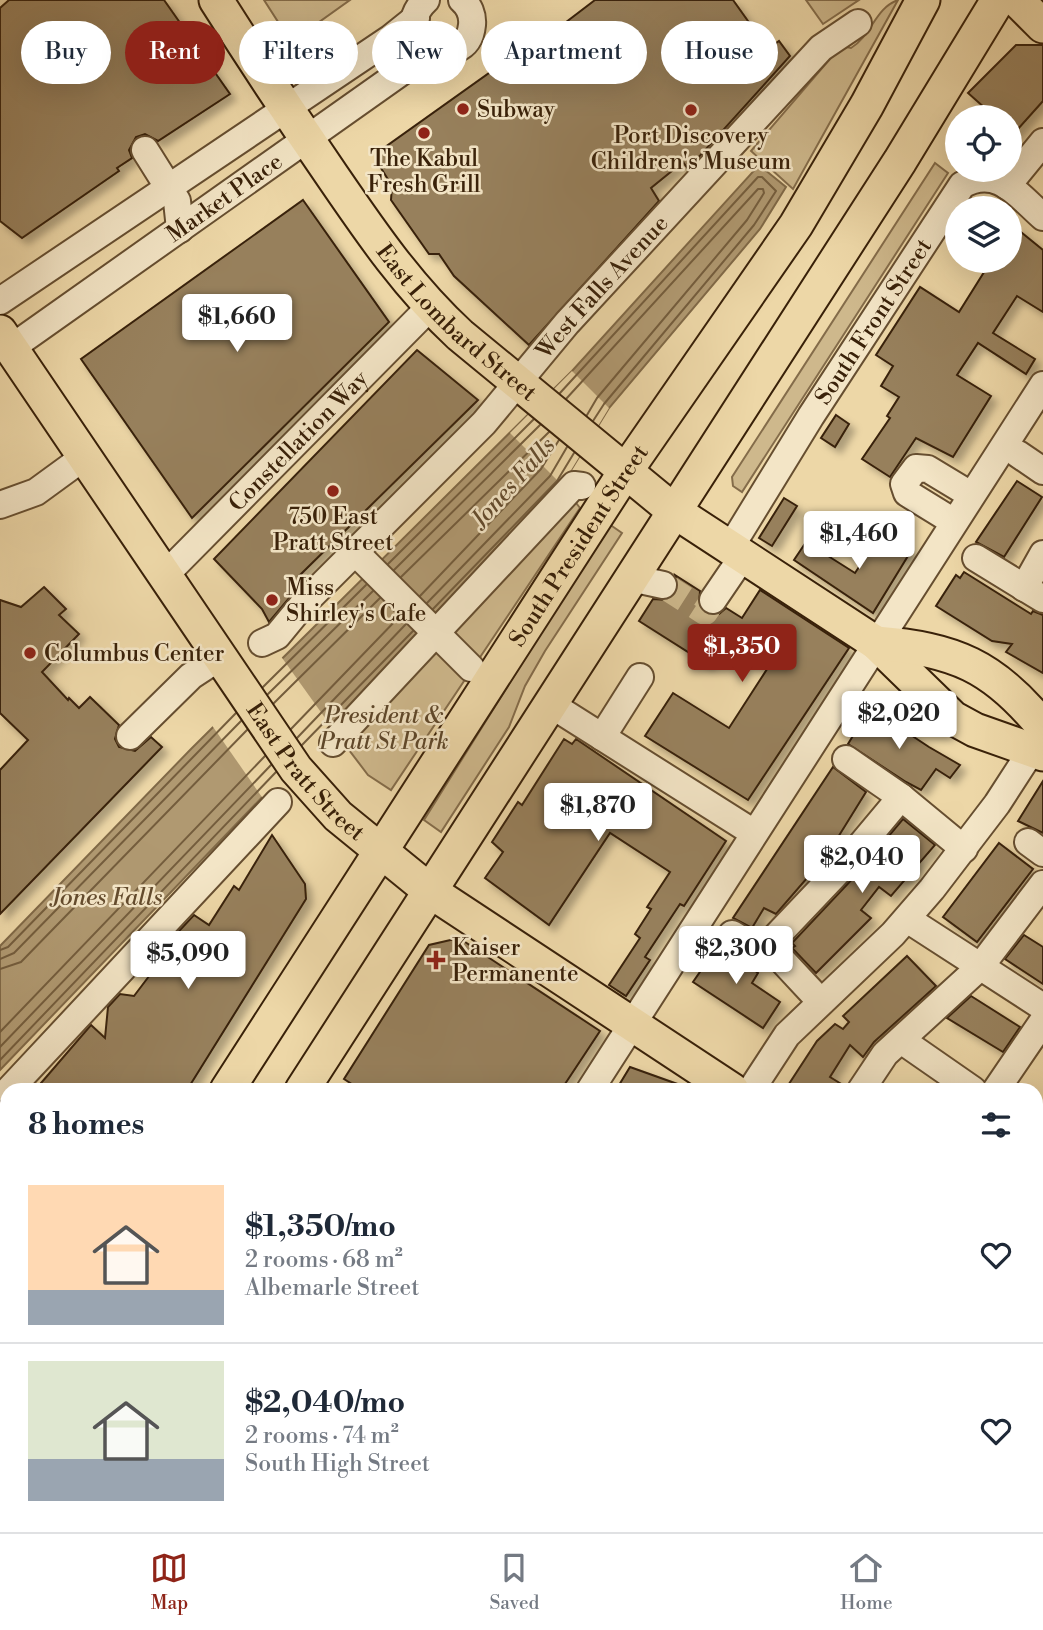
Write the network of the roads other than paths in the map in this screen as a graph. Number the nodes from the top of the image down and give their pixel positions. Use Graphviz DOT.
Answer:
graph roads {
  1 [pos="216,0"];
  2 [pos="462,0"];
  3 [pos="923,0"];
  4 [pos="998,0"];
  5 [pos="1017,0"];
  6 [pos="421,9"];
  7 [pos="858,23"];
  8 [pos="1043,26"];
  9 [pos="467,38"];
  10 [pos="385,84"];
  11 [pos="286,109"];
  12 [pos="307,140"];
  13 [pos="1043,142"];
  14 [pos="145,150"];
  15 [pos="1007,186"];
  16 [pos="171,187"];
  17 [pos="1043,217"];
  18 [pos="180,229"];
  19 [pos="0,301"];
  20 [pos="430,307"];
  21 [pos="5,340"];
  22 [pos="1043,385"];
  23 [pos="529,393"];
  24 [pos="1018,454"];
  25 [pos="85,457"];
  26 [pos="1043,471"];
  27 [pos="625,472"];
  28 [pos="582,486"];
  29 [pos="971,495"];
  30 [pos="0,505"];
  31 [pos="674,511"];
  32 [pos="954,522"];
  33 [pos="736,552"];
  34 [pos="1043,554"];
  35 [pos="976,558"];
  36 [pos="362,559"];
  37 [pos="165,575"];
  38 [pos="1034,594"];
  39 [pos="713,600"];
  40 [pos="436,634"];
  41 [pos="262,643"];
  42 [pos="876,643"];
  43 [pos="220,657"];
  44 [pos="471,668"];
  45 [pos="640,677"];
  46 [pos="550,704"];
  47 [pos="130,736"];
  48 [pos="602,737"];
  49 [pos="1040,741"];
  50 [pos="333,743"];
  51 [pos="846,759"];
  52 [pos="901,797"];
  53 [pos="278,802"];
  54 [pos="754,833"];
  55 [pos="964,849"];
  56 [pos="379,851"];
  57 [pos="1043,884"];
  58 [pos="430,891"];
  59 [pos="907,919"];
  60 [pos="732,934"];
  61 [pos="768,946"];
  62 [pos="980,967"];
  63 [pos="821,1002"];
  64 [pos="1043,1007"];
  65 [pos="1043,1021"];
  66 [pos="632,1024"];
  67 [pos="901,1040"];
  68 [pos="15,1083"];
  69 [pos="230,1083"];
  70 [pos="313,1083"];
  71 [pos="594,1083"];
  72 [pos="721,1083"];
  73 [pos="756,1083"];
  74 [pos="866,1083"];
  75 [pos="963,1083"];
  76 [pos="1001,1083"];
  1 -- 11 [label="main road, East Lombard Street"];
  2 -- 9 [label="street, Market Place"];
  3 -- 27 [label="main road, South President Street"];
  4 -- 31 [label="main road"];
  5 -- 8 [label="main road"];
  6 -- 11 [label="street, Market Place"];
  7 -- 23 [label="street, West Falls Avenue"];
  10 -- 12 [label="street, Market Place"];
  11 -- 12 [label="main road, East Lombard Street"];
  11 -- 16 [label="street, Market Place"];
  12 -- 18 [label="street, Market Place"];
  12 -- 20 [label="main road, East Lombard Street"];
  13 -- 15 [label="street"];
  14 -- 16 [label="street"];
  15 -- 17 [label="street"];
  15 -- 33 [label="street, South Front Street"];
  16 -- 18 [label="street"];
  16 -- 19 [label="street, Market Place"];
  18 -- 21 [label="street, Market Place"];
  20 -- 23 [label="main road, East Lombard Street"];
  20 -- 37 [label="street, Constellation Way"];
  21 -- 25 [label="main road, East Pratt Street"];
  22 -- 29 [label="street"];
  23 -- 27 [label="main road, East Lombard Street"];
  23 -- 36 [label="street, West Falls Avenue"];
  24 -- 26 [label="street"];
  25 -- 30 [label="street"];
  25 -- 37 [label="main road, East Pratt Street"];
  27 -- 31 [label="main road, East Lombard Street"];
  27 -- 56 [label="main road, South President Street"];
  28 -- 40 [label="street"];
  29 -- 32 [label="street"];
  29 -- 32 [label="street"];
  31 -- 33 [label="main road, East Lombard Street"];
  31 -- 46 [label="main road"];
  32 -- 42 [label="street"];
  33 -- 39 [label="street"];
  33 -- 42 [label="main road, East Lombard Street"];
  34 -- 38 [label="street"];
  35 -- 38 [label="street"];
  36 -- 40 [label="street"];
  36 -- 41 [label="street, West Falls Avenue"];
  37 -- 43 [label="main road, East Pratt Street"];
  40 -- 44 [label="street"];
  40 -- 50 [label="street"];
  42 -- 49 [label="main road, East Lombard Street"];
  42 -- 49 [label="main road"];
  42 -- 54 [label="street"];
  43 -- 47 [label="street"];
  43 -- 56 [label="main road, East Pratt Street"];
  45 -- 48 [label="street"];
  46 -- 48 [label="street"];
  46 -- 58 [label="main road"];
  48 -- 54 [label="street"];
  49 -- 55 [label="street"];
  51 -- 52 [label="street"];
  52 -- 55 [label="street"];
  52 -- 61 [label="street"];
  53 -- 68 [label="street"];
  54 -- 66 [label="street"];
  55 -- 59 [label="street"];
  56 -- 58 [label="main road, East Pratt Street"];
  56 -- 69 [label="main road, South President Street"];
  57 -- 62 [label="street"];
  58 -- 66 [label="main road, East Pratt Street"];
  58 -- 70 [label="main road"];
  59 -- 62 [label="street"];
  59 -- 63 [label="street"];
  60 -- 61 [label="street"];
  61 -- 63 [label="street"];
  62 -- 64 [label="street"];
  62 -- 67 [label="street"];
  63 -- 73 [label="street"];
  65 -- 76 [label="street"];
  66 -- 71 [label="street"];
  66 -- 72 [label="main road, East Pratt Street"];
  67 -- 74 [label="street"];
  67 -- 75 [label="street"];
}
